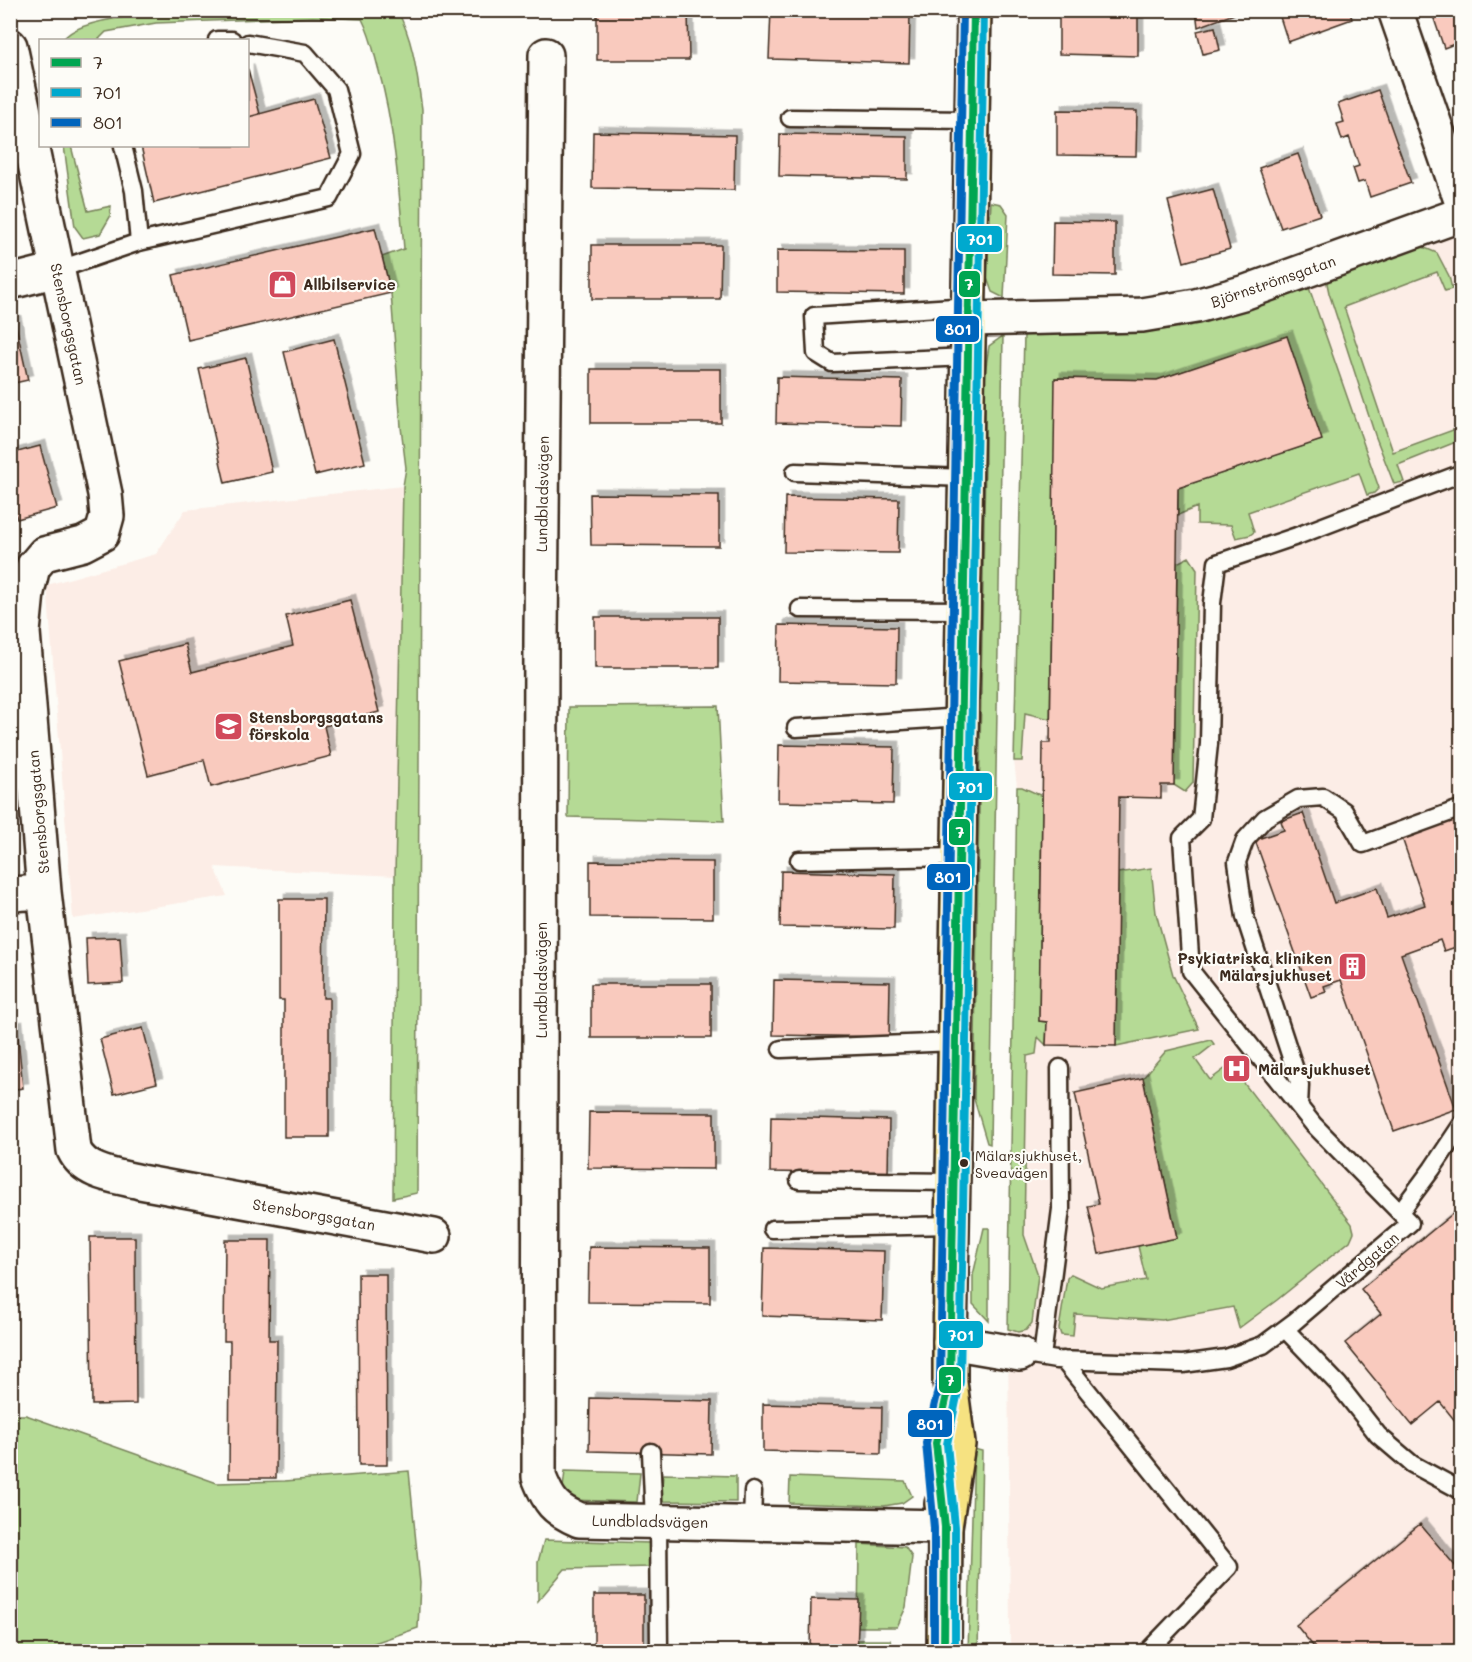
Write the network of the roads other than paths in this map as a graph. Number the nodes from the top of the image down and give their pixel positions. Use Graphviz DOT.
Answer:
graph roads {
  1 [pos="974,10"];
  2 [pos="1395,10"];
  3 [pos="249,43"];
  4 [pos="10,46"];
  5 [pos="546,55"];
  6 [pos="790,118"];
  7 [pos="972,120"];
  8 [pos="123,147"];
  9 [pos="1461,203"];
  10 [pos="1461,214"];
  11 [pos="139,242"];
  12 [pos="57,270"];
  13 [pos="10,282"];
  14 [pos="969,313"];
  15 [pos="968,357"];
  16 [pos="795,471"];
  17 [pos="1461,473"];
  18 [pos="966,478"];
  19 [pos="22,565"];
  20 [pos="800,609"];
  21 [pos="963,610"];
  22 [pos="962,717"];
  23 [pos="796,728"];
  24 [pos="1461,808"];
  25 [pos="959,856"];
  26 [pos="799,860"];
  27 [pos="44,892"];
  28 [pos="10,894"];
  29 [pos="956,1042"];
  30 [pos="781,1049"];
  31 [pos="1060,1068"];
  32 [pos="1299,1106"];
  33 [pos="1461,1124"];
  34 [pos="800,1180"];
  35 [pos="953,1182"];
  36 [pos="1400,1212"];
  37 [pos="952,1225"];
  38 [pos="772,1229"];
  39 [pos="434,1236"];
  40 [pos="1285,1329"];
  41 [pos="950,1342"];
  42 [pos="1031,1355"];
  43 [pos="1063,1360"];
  44 [pos="651,1452"];
  45 [pos="753,1491"];
  46 [pos="1461,1491"];
  47 [pos="656,1521"];
  48 [pos="752,1523"];
  49 [pos="945,1527"];
  50 [pos="659,1652"];
  51 [pos="944,1652"];
  52 [pos="1147,1652"];
  1 -- 7 [label="main road"];
  2 -- 9 [label="street"];
  3 -- 11 [label="lane"];
  4 -- 12 [label="street, Stensborgsgatan"];
  5 -- 47 [label="street, Lundbladsvägen"];
  6 -- 7 [label="lane"];
  7 -- 14 [label="main road"];
  8 -- 11 [label="lane"];
  10 -- 14 [label="street, Björnströmsgatan"];
  11 -- 12 [label="lane"];
  12 -- 13 [label="street"];
  12 -- 19 [label="street, Stensborgsgatan"];
  14 -- 15 [label="main road"];
  14 -- 15 [label="lane"];
  15 -- 18 [label="main road"];
  16 -- 18 [label="lane"];
  17 -- 32 [label="lane, Vårdgatan"];
  18 -- 21 [label="main road"];
  19 -- 27 [label="street, Stensborgsgatan"];
  20 -- 21 [label="lane"];
  21 -- 22 [label="main road"];
  22 -- 23 [label="lane"];
  22 -- 25 [label="main road"];
  24 -- 32 [label="lane"];
  25 -- 26 [label="lane"];
  25 -- 29 [label="main road"];
  27 -- 28 [label="street"];
  27 -- 39 [label="street, Stensborgsgatan"];
  29 -- 30 [label="lane"];
  29 -- 35 [label="main road"];
  31 -- 42 [label="lane"];
  32 -- 36 [label="lane, Vårdgatan"];
  33 -- 36 [label="lane"];
  34 -- 35 [label="lane"];
  35 -- 37 [label="main road"];
  36 -- 40 [label="lane, Vårdgatan"];
  37 -- 38 [label="lane"];
  37 -- 41 [label="main road"];
  40 -- 43 [label="lane, Vårdgatan"];
  40 -- 46 [label="lane"];
  41 -- 42 [label="street, Vårdgatan"];
  41 -- 49 [label="main road"];
  42 -- 43 [label="lane, Vårdgatan"];
  43 -- 52 [label="lane"];
  44 -- 47 [label="lane"];
  45 -- 48 [label="lane"];
  47 -- 48 [label="street, Lundbladsvägen"];
  47 -- 50 [label="lane"];
  48 -- 49 [label="street, Lundbladsvägen"];
  49 -- 51 [label="main road"];
}
